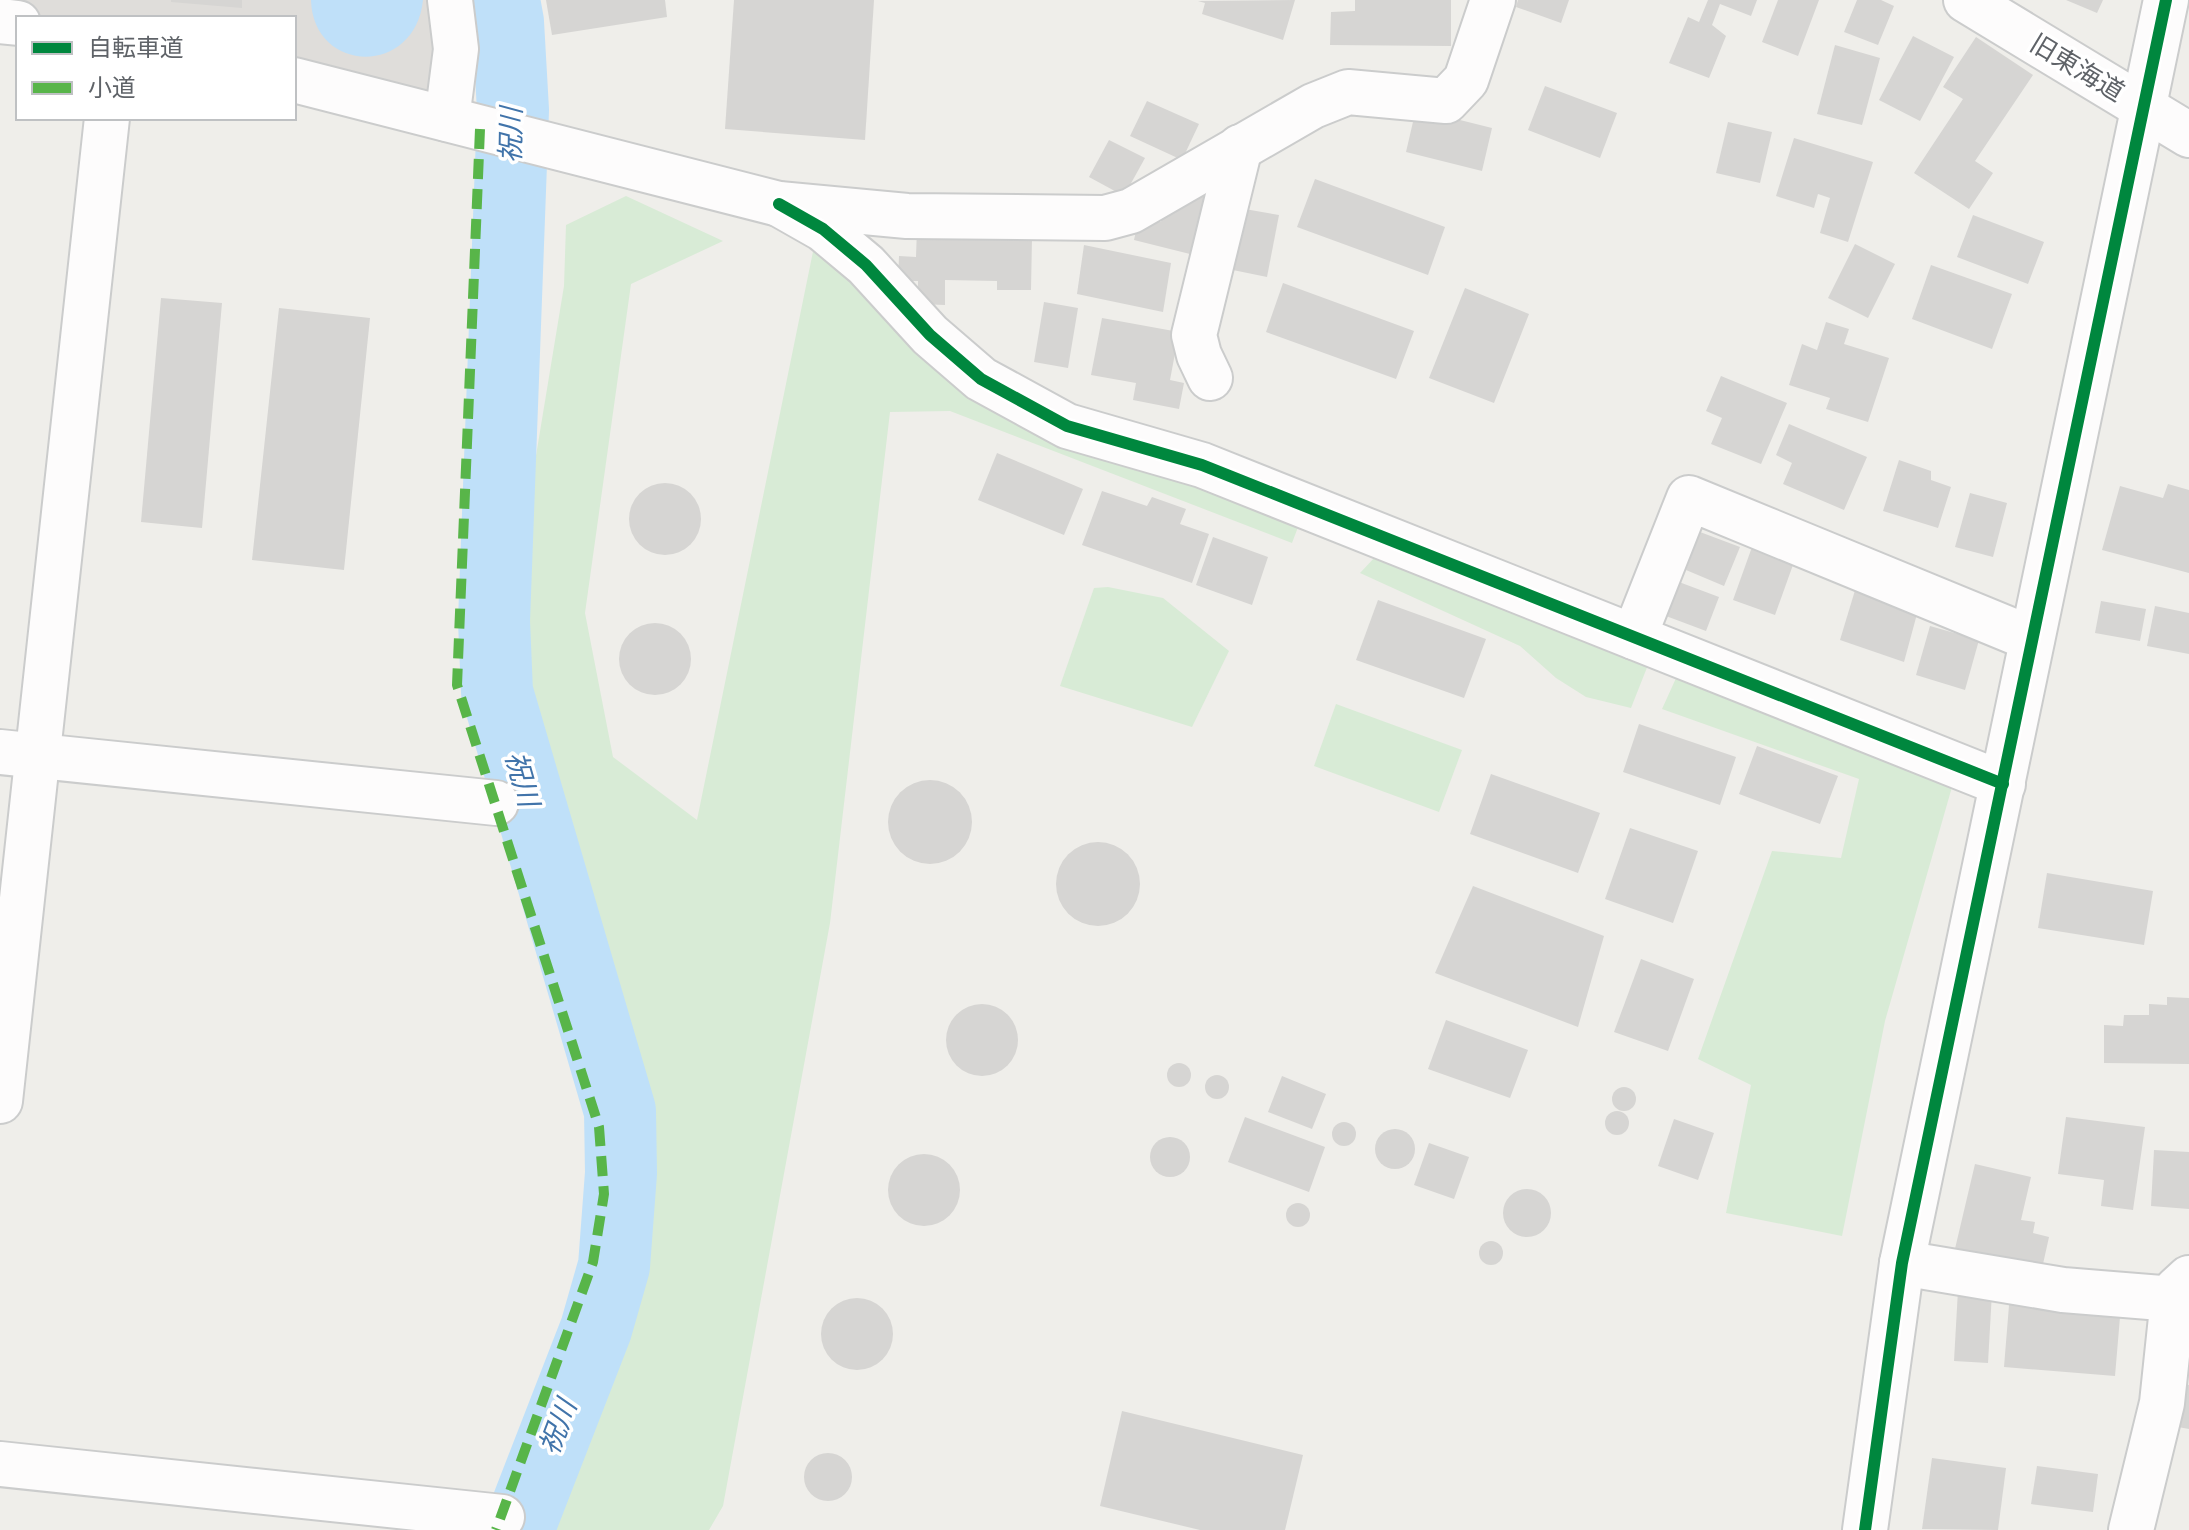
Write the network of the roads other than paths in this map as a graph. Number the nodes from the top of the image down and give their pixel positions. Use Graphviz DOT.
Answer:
graph roads {
  1 [pos="450,0"];
  2 [pos="1493,0"];
  3 [pos="1966,0"];
  4 [pos="2166,0"];
  5 [pos="296,81"];
  6 [pos="2143,107"];
  7 [pos="447,119"];
  8 [pos="107,120"];
  9 [pos="2189,135"];
  10 [pos="1240,147"];
  11 [pos="779,204"];
  12 [pos="1210,378"];
  13 [pos="1634,637"];
  14 [pos="2032,639"];
  15 [pos="19,754"];
  16 [pos="2003,784"];
  17 [pos="496,803"];
  18 [pos="0,1101"];
  19 [pos="1902,1263"];
  20 [pos="2182,1288"];
  21 [pos="0,1464"];
  22 [pos="502,1517"];
  23 [pos="1865,1530"];
  24 [pos="2131,1530"];
  1 -- 7 [label="street"];
  2 -- 10 [label="street"];
  3 -- 6 [label="street, 旧東海道"];
  4 -- 6 [label="street"];
  5 -- 7 [label="street"];
  6 -- 9 [label="street, 旧東海道"];
  6 -- 14 [label="street"];
  7 -- 11 [label="street"];
  8 -- 15 [label="street"];
  10 -- 11 [label="street"];
  10 -- 12 [label="street"];
  11 -- 13 [label="street"];
  13 -- 14 [label="street"];
  13 -- 16 [label="street"];
  14 -- 16 [label="street"];
  15 -- 17 [label="street"];
  15 -- 18 [label="street"];
  16 -- 19 [label="street"];
  19 -- 20 [label="street"];
  19 -- 23 [label="street"];
  20 -- 24 [label="street"];
  21 -- 22 [label="street"];
}
